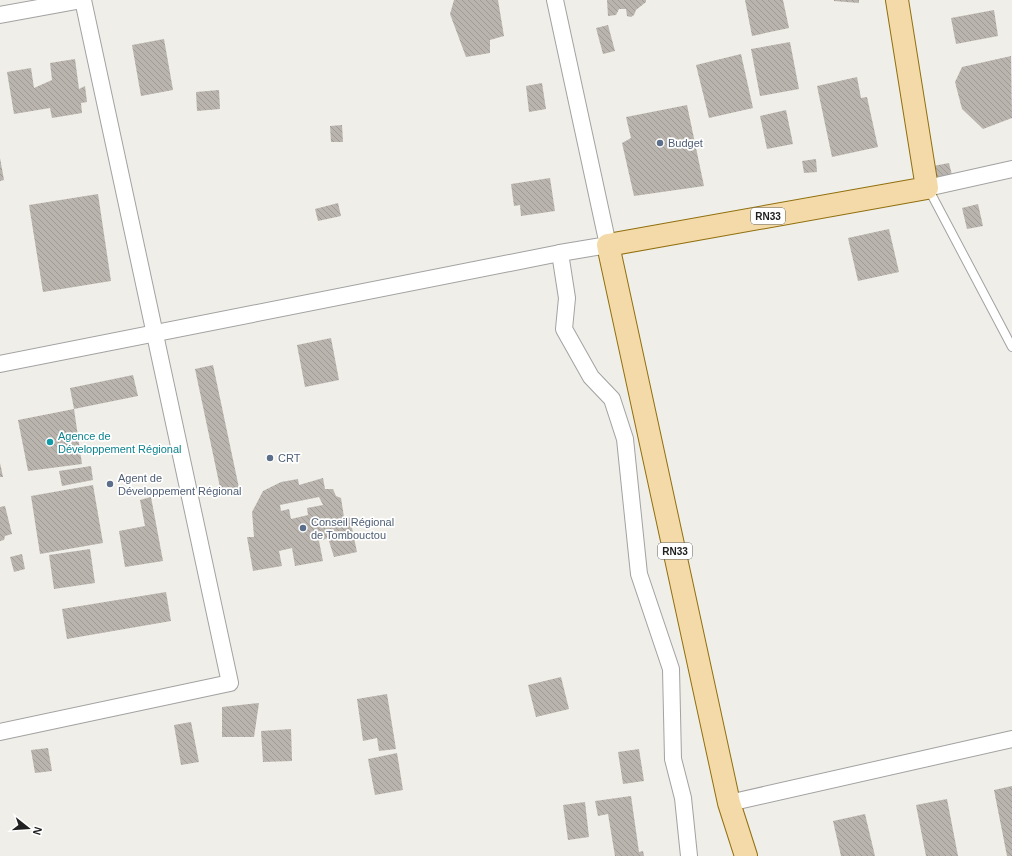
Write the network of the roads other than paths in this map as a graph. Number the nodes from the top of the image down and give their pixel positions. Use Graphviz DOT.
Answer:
graph roads {
  1 [pos="82,0"];
  2 [pos="555,0"];
  3 [pos="898,0"];
  4 [pos="0,15"];
  5 [pos="1012,169"];
  6 [pos="927,188"];
  7 [pos="608,245"];
  8 [pos="560,253"];
  9 [pos="156,334"];
  10 [pos="1012,347"];
  11 [pos="0,364"];
  12 [pos="0,732"];
  13 [pos="1012,739"];
  14 [pos="729,803"];
  15 [pos="689,856"];
  16 [pos="746,856"];
  1 -- 4 [label="street"];
  1 -- 9 [label="street"];
  2 -- 7 [label="street"];
  3 -- 6 [label="main road"];
  5 -- 6 [label="street"];
  6 -- 7 [label="main road, RN33"];
  6 -- 10 [label="lane"];
  7 -- 8 [label="street"];
  7 -- 14 [label="main road, RN33"];
  8 -- 9 [label="street"];
  8 -- 15 [label="street"];
  9 -- 11 [label="street"];
  9 -- 12 [label="street"];
  13 -- 14 [label="street"];
  14 -- 16 [label="main road, RN33"];
}
